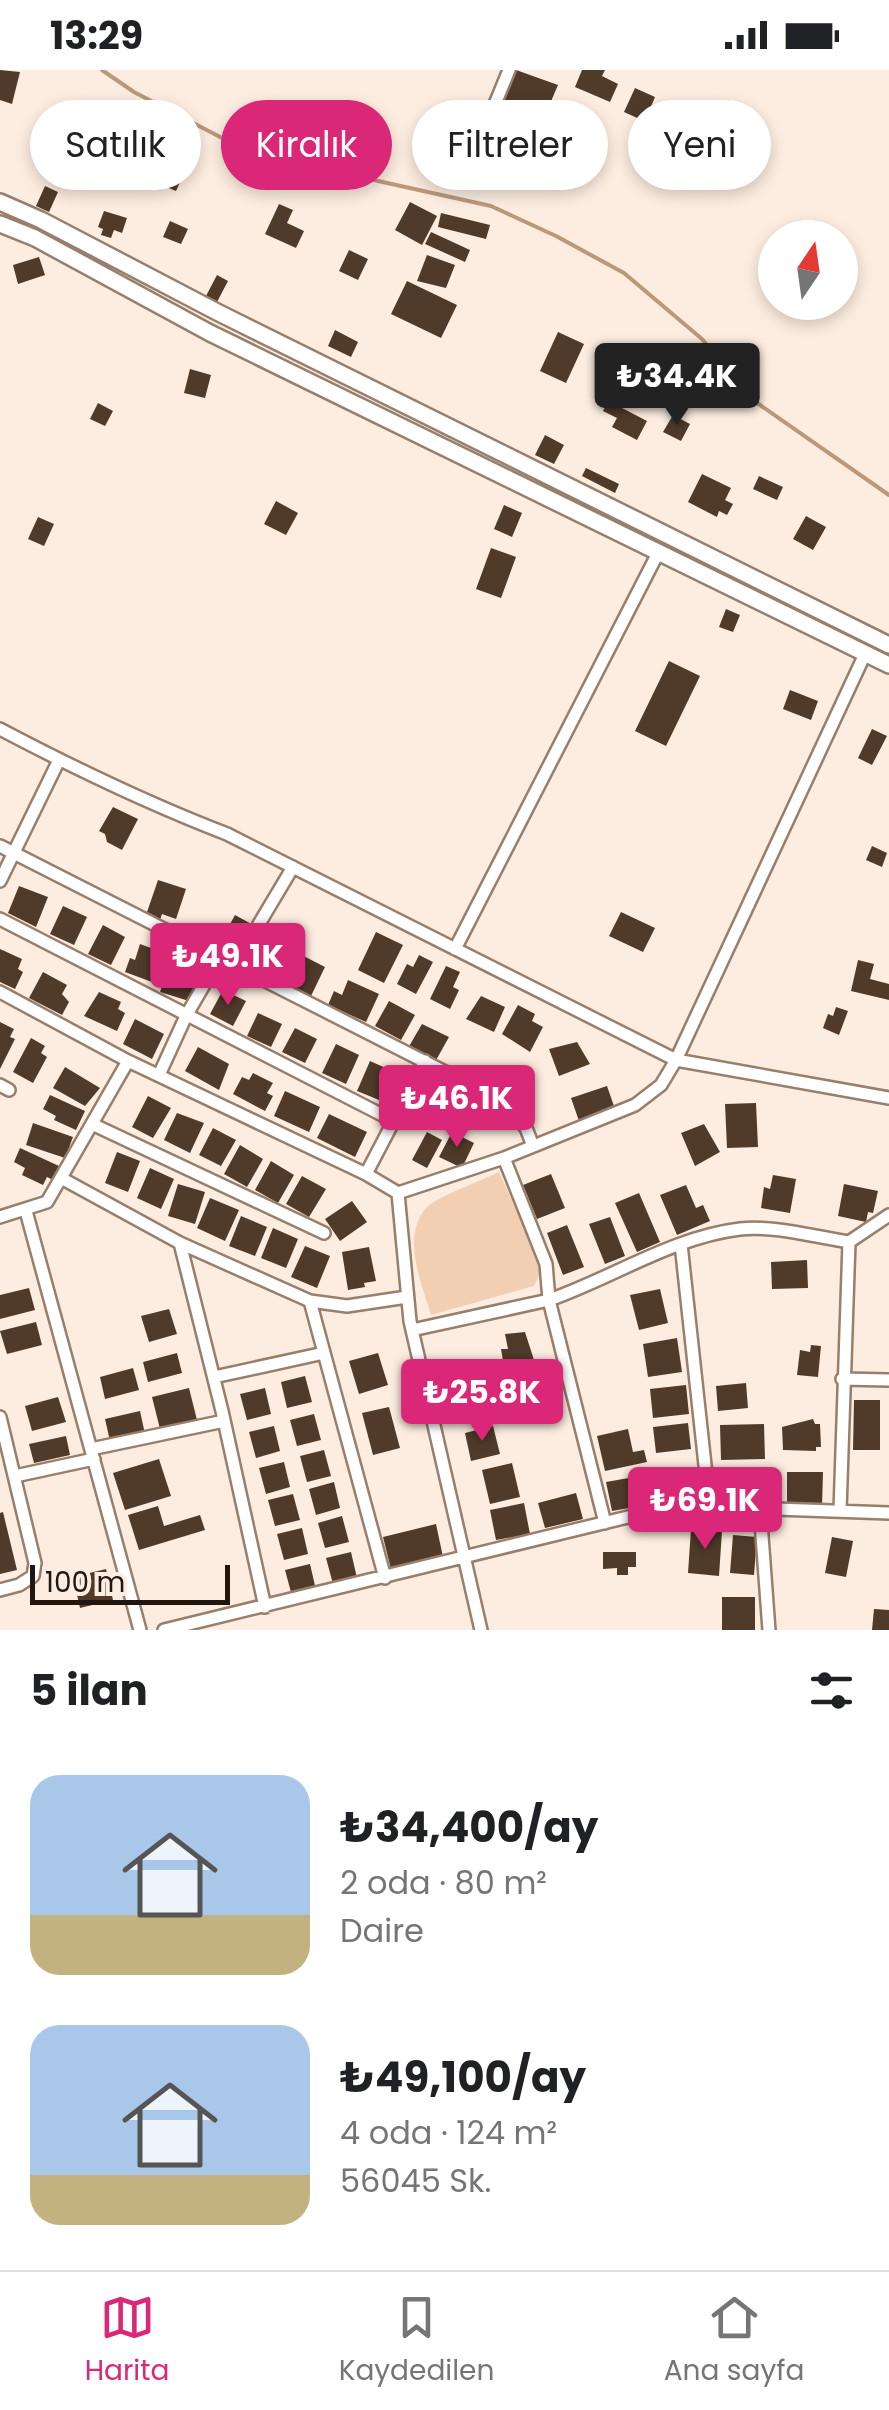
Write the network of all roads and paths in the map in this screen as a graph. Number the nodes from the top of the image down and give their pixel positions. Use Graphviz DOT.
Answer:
graph roads {
  1 [pos="509,70"];
  2 [pos="497,100"];
  3 [pos="0,202"];
  4 [pos="0,224"];
  5 [pos="658,553"];
  6 [pos="889,645"];
  7 [pos="865,654"];
  8 [pos="889,665"];
  9 [pos="0,729"];
  10 [pos="58,760"];
  11 [pos="0,846"];
  12 [pos="14,854"];
  13 [pos="294,867"];
  14 [pos="0,881"];
  15 [pos="0,919"];
  16 [pos="260,924"];
  17 [pos="455,949"];
  18 [pos="220,960"];
  19 [pos="0,992"];
  20 [pos="186,1016"];
  21 [pos="676,1060"];
  22 [pos="128,1061"];
  23 [pos="425,1061"];
  24 [pos="159,1075"];
  25 [pos="889,1098"];
  26 [pos="392,1120"];
  27 [pos="92,1124"];
  28 [pos="533,1146"];
  29 [pos="504,1158"];
  30 [pos="366,1174"];
  31 [pos="61,1178"];
  32 [pos="398,1193"];
  33 [pos="26,1211"];
  34 [pos="889,1215"];
  35 [pos="0,1217"];
  36 [pos="324,1233"];
  37 [pos="849,1242"];
  38 [pos="180,1243"];
  39 [pos="681,1244"];
  40 [pos="407,1297"];
  41 [pos="548,1300"];
  42 [pos="310,1302"];
  43 [pos="412,1330"];
  44 [pos="324,1353"];
  45 [pos="214,1377"];
  46 [pos="842,1379"];
  47 [pos="889,1380"];
  48 [pos="0,1417"];
  49 [pos="224,1421"];
  50 [pos="92,1454"];
  51 [pos="15,1476"];
  52 [pos="760,1509"];
  53 [pos="710,1511"];
  54 [pos="840,1511"];
  55 [pos="889,1513"];
  56 [pos="605,1523"];
  57 [pos="467,1557"];
  58 [pos="385,1578"];
  59 [pos="0,1590"];
  60 [pos="265,1607"];
  61 [pos="140,1630"];
  62 [pos="164,1630"];
  63 [pos="481,1630"];
  64 [pos="769,1630"];
  1 -- 2 [label="street"];
  3 -- 6 [label="main road"];
  4 -- 5 [label="main road"];
  5 -- 7 [label="main road"];
  5 -- 17 [label="street"];
  7 -- 8 [label="main road"];
  7 -- 21 [label="street"];
  9 -- 10 [label="street"];
  10 -- 12 [label="street"];
  10 -- 13 [label="street"];
  11 -- 12 [label="street"];
  12 -- 14 [label="street"];
  12 -- 18 [label="street"];
  13 -- 16 [label="street"];
  13 -- 17 [label="street"];
  15 -- 20 [label="street"];
  17 -- 21 [label="street"];
  18 -- 20 [label="street"];
  18 -- 23 [label="street"];
  19 -- 22 [label="street"];
  20 -- 24 [label="street"];
  20 -- 26 [label="street"];
  21 -- 25 [label="street"];
  21 -- 28 [label="street"];
  22 -- 24 [label="street"];
  22 -- 27 [label="street"];
  23 -- 26 [label="street"];
  23 -- 28 [label="street"];
  24 -- 30 [label="street"];
  26 -- 30 [label="street"];
  27 -- 31 [label="street"];
  27 -- 36 [label="street"];
  28 -- 29 [label="street"];
  29 -- 32 [label="street"];
  29 -- 41 [label="street"];
  30 -- 32 [label="street"];
  31 -- 33 [label="street"];
  31 -- 38 [label="street"];
  32 -- 40 [label="street"];
  33 -- 35 [label="street"];
  33 -- 50 [label="street"];
  34 -- 37 [label="street"];
  37 -- 39 [label="street"];
  37 -- 46 [label="street"];
  38 -- 42 [label="street"];
  38 -- 45 [label="street"];
  39 -- 41 [label="street"];
  39 -- 53 [label="street"];
  40 -- 42 [label="street"];
  40 -- 43 [label="street"];
  41 -- 43 [label="street"];
  41 -- 56 [label="street"];
  42 -- 44 [label="street"];
  43 -- 57 [label="street"];
  44 -- 45 [label="street"];
  44 -- 58 [label="street"];
  45 -- 49 [label="street"];
  46 -- 47 [label="street"];
  46 -- 54 [label="street"];
  48 -- 51 [label="street"];
  49 -- 50 [label="street"];
  49 -- 60 [label="street"];
  50 -- 51 [label="street"];
  50 -- 61 [label="street"];
  51 -- 59 [label="street"];
  52 -- 53 [label="street"];
  52 -- 54 [label="street"];
  52 -- 64 [label="street"];
  53 -- 56 [label="street"];
  54 -- 55 [label="street"];
  56 -- 57 [label="street"];
  57 -- 58 [label="street"];
  57 -- 63 [label="street"];
  58 -- 60 [label="street"];
  60 -- 62 [label="street"];
}
